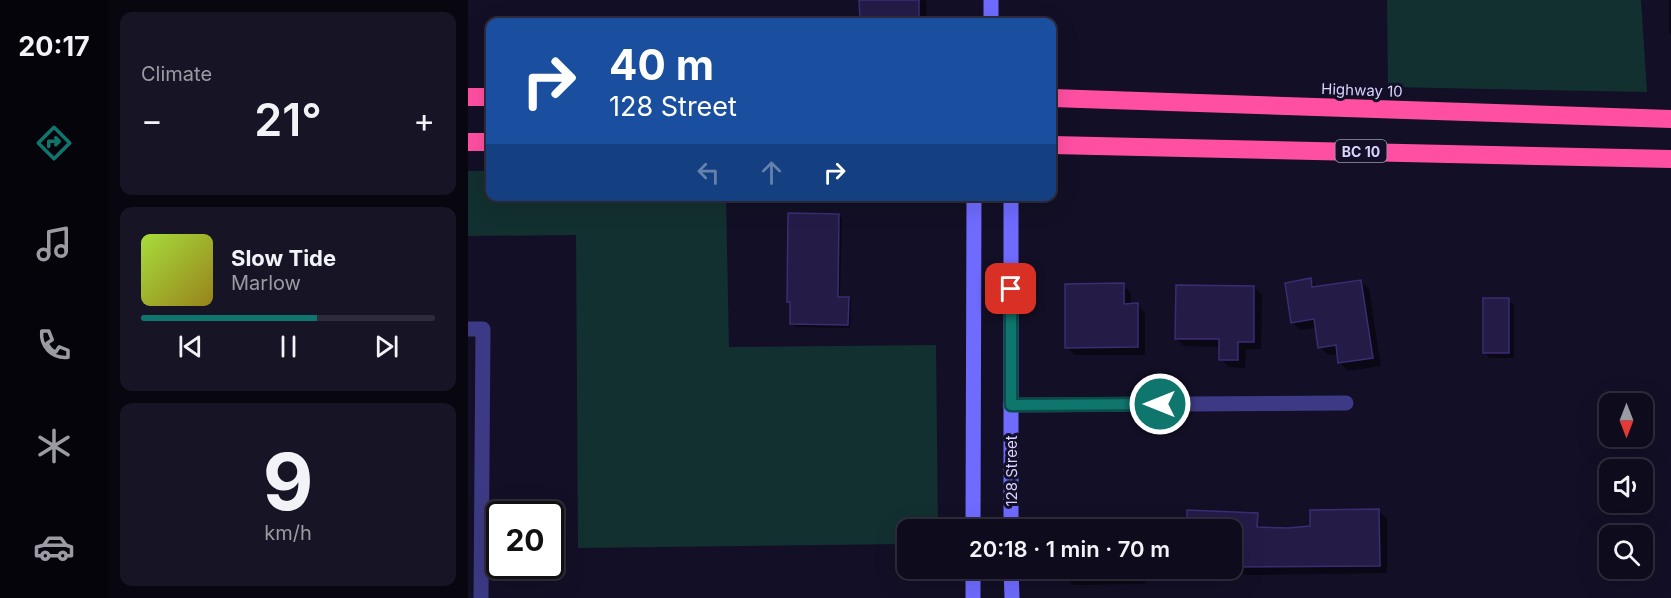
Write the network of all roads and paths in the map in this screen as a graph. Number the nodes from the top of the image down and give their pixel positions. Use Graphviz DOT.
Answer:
graph roads {
  1 [pos="991,0"];
  2 [pos="991,18"];
  3 [pos="468,97"];
  4 [pos="486,97"];
  5 [pos="1056,98"];
  6 [pos="1671,119"];
  7 [pos="468,142"];
  8 [pos="486,142"];
  9 [pos="1056,145"];
  10 [pos="1671,159"];
  11 [pos="974,201"];
  12 [pos="1011,201"];
  13 [pos="468,329"];
  14 [pos="1346,403"];
  15 [pos="1011,405"];
  16 [pos="973,519"];
  17 [pos="1011,519"];
  18 [pos="973,579"];
  19 [pos="1011,579"];
  20 [pos="481,598"];
  21 [pos="973,598"];
  22 [pos="1011,598"];
  1 -- 2 [label="main road"];
  3 -- 4 [label="highway"];
  5 -- 6 [label="highway, Highway 10"];
  7 -- 8 [label="highway"];
  9 -- 10 [label="highway, BC 10"];
  11 -- 16 [label="main road"];
  12 -- 15 [label="main road, 128 Street"];
  13 -- 20 [label="lane"];
  14 -- 15 [label="lane"];
  15 -- 17 [label="main road, 128 Street"];
  18 -- 21 [label="main road"];
  19 -- 22 [label="main road"];
}
